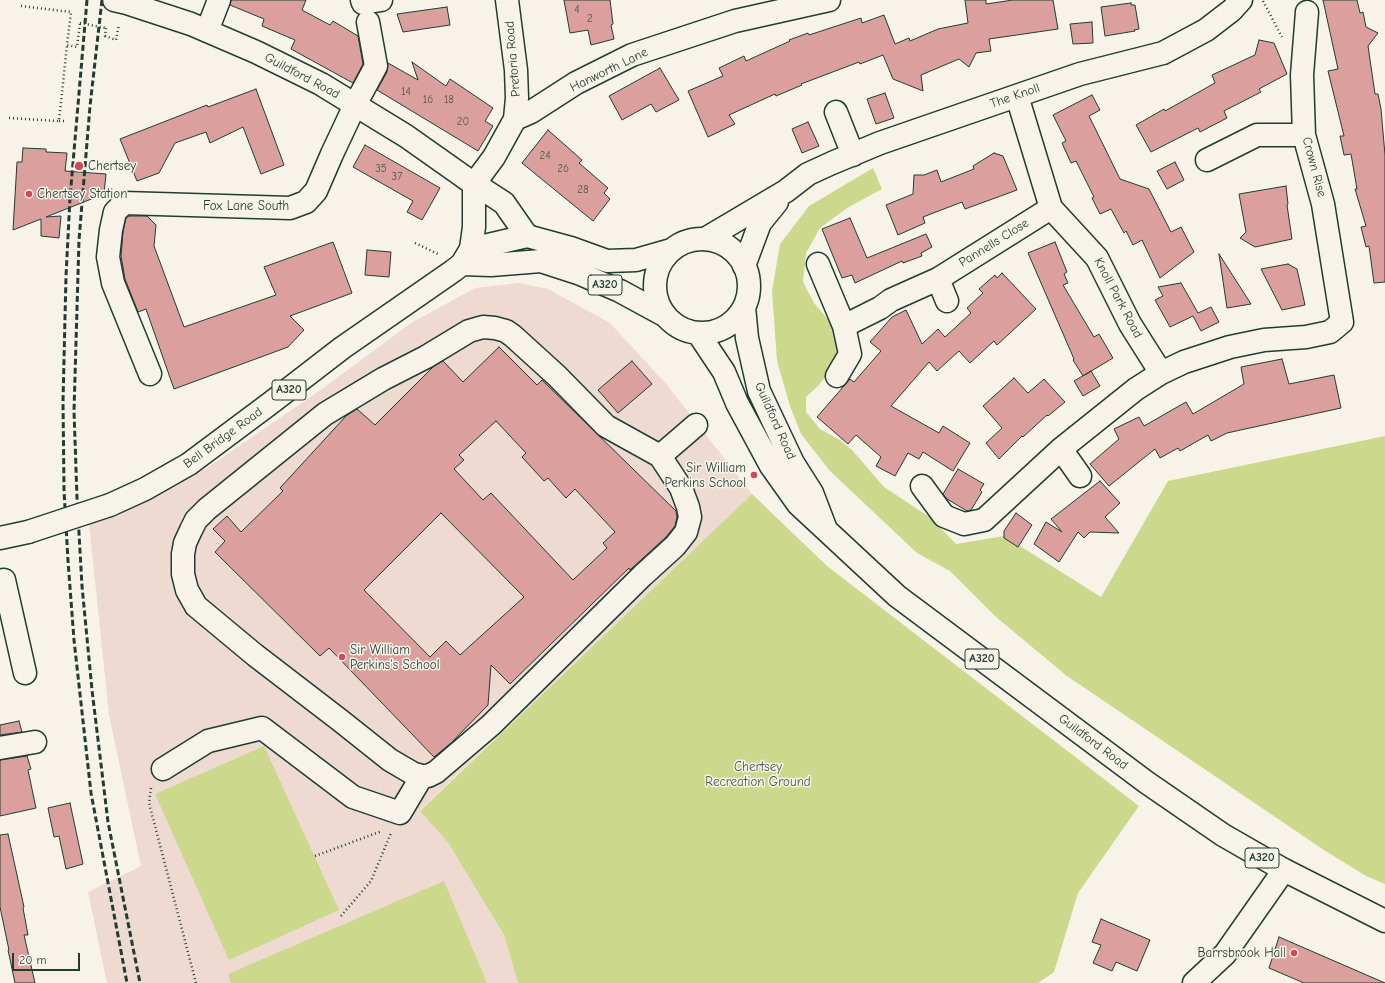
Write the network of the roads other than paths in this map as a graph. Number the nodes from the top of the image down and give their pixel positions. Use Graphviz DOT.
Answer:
graph roads {
  1 [pos="114,0"];
  2 [pos="219,0"];
  3 [pos="362,0"];
  4 [pos="381,0"];
  5 [pos="506,0"];
  6 [pos="829,0"];
  7 [pos="1241,0"];
  8 [pos="1307,12"];
  9 [pos="368,22"];
  10 [pos="207,31"];
  11 [pos="1017,96"];
  12 [pos="355,105"];
  13 [pos="836,112"];
  14 [pos="515,119"];
  15 [pos="1304,135"];
  16 [pos="852,154"];
  17 [pos="1207,160"];
  18 [pos="474,184"];
  19 [pos="786,191"];
  20 [pos="1051,208"];
  21 [pos="527,236"];
  22 [pos="705,239"];
  23 [pos="671,250"];
  24 [pos="466,256"];
  25 [pos="818,264"];
  26 [pos="744,266"];
  27 [pos="938,279"];
  28 [pos="947,301"];
  29 [pos="744,307"];
  30 [pos="666,316"];
  31 [pos="844,326"];
  32 [pos="698,333"];
  33 [pos="1161,373"];
  34 [pos="150,374"];
  35 [pos="837,376"];
  36 [pos="696,425"];
  37 [pos="1061,449"];
  38 [pos="660,456"];
  39 [pos="1080,476"];
  40 [pos="922,486"];
  41 [pos="825,529"];
  42 [pos="0,538"];
  43 [pos="0,581"];
  44 [pos="25,673"];
  45 [pos="35,742"];
  46 [pos="0,748"];
  47 [pos="163,769"];
  48 [pos="422,776"];
  49 [pos="1284,870"];
  50 [pos="1385,921"];
  51 [pos="1194,983"];
  1 -- 10 [label="street, Guildford Road"];
  2 -- 10 [label="street"];
  3 -- 4 [label="street"];
  5 -- 14 [label="street, Pretoria Road"];
  6 -- 14 [label="street, Hanworth Lane"];
  7 -- 11 [label="street, The Knoll"];
  8 -- 15 [label="street, Crown Rise"];
  9 -- 12 [label="street, Fox Lane South"];
  10 -- 12 [label="street, Guildford Road"];
  11 -- 16 [label="street, The Knoll"];
  11 -- 20 [label="street, Knoll Park Road"];
  12 -- 18 [label="street, Guildford Road"];
  12 -- 34 [label="street, Fox Lane South"];
  13 -- 16 [label="street"];
  14 -- 18 [label="street"];
  15 -- 17 [label="street"];
  15 -- 33 [label="street, Crown Rise"];
  16 -- 19 [label="street, The Knoll"];
  18 -- 21 [label="street, Guildford Road"];
  18 -- 24 [label="street"];
  19 -- 22 [label="street, The Knoll"];
  19 -- 26 [label="street, The Knoll"];
  20 -- 27 [label="street, Pannells Close"];
  20 -- 33 [label="street, Knoll Park Road"];
  21 -- 23 [label="street, A320"];
  21 -- 24 [label="street, Bell Bridge Road / A320"];
  22 -- 23 [label="street, A320"];
  22 -- 26 [label="street, A320"];
  23 -- 30 [label="street, A320"];
  24 -- 30 [label="street, A320"];
  24 -- 42 [label="street, Bell Bridge Road / A320, bridge"];
  25 -- 31 [label="street"];
  26 -- 29 [label="street, A320"];
  27 -- 28 [label="street"];
  27 -- 31 [label="street, Pannells Close"];
  29 -- 32 [label="street"];
  29 -- 41 [label="street, Guildford Road / A320"];
  30 -- 32 [label="street, A320"];
  31 -- 35 [label="street"];
  32 -- 41 [label="street, Guildford Road / A320"];
  33 -- 37 [label="street"];
  36 -- 38 [label="street"];
  37 -- 39 [label="street"];
  37 -- 40 [label="street"];
  38 -- 48 [label="street"];
  38 -- 48 [label="street"];
  41 -- 49 [label="street, Guildford Road / A320"];
  43 -- 44 [label="street"];
  45 -- 46 [label="street"];
  47 -- 48 [label="street"];
  49 -- 50 [label="street, Guildford Road / A320"];
  49 -- 51 [label="street"];
}
